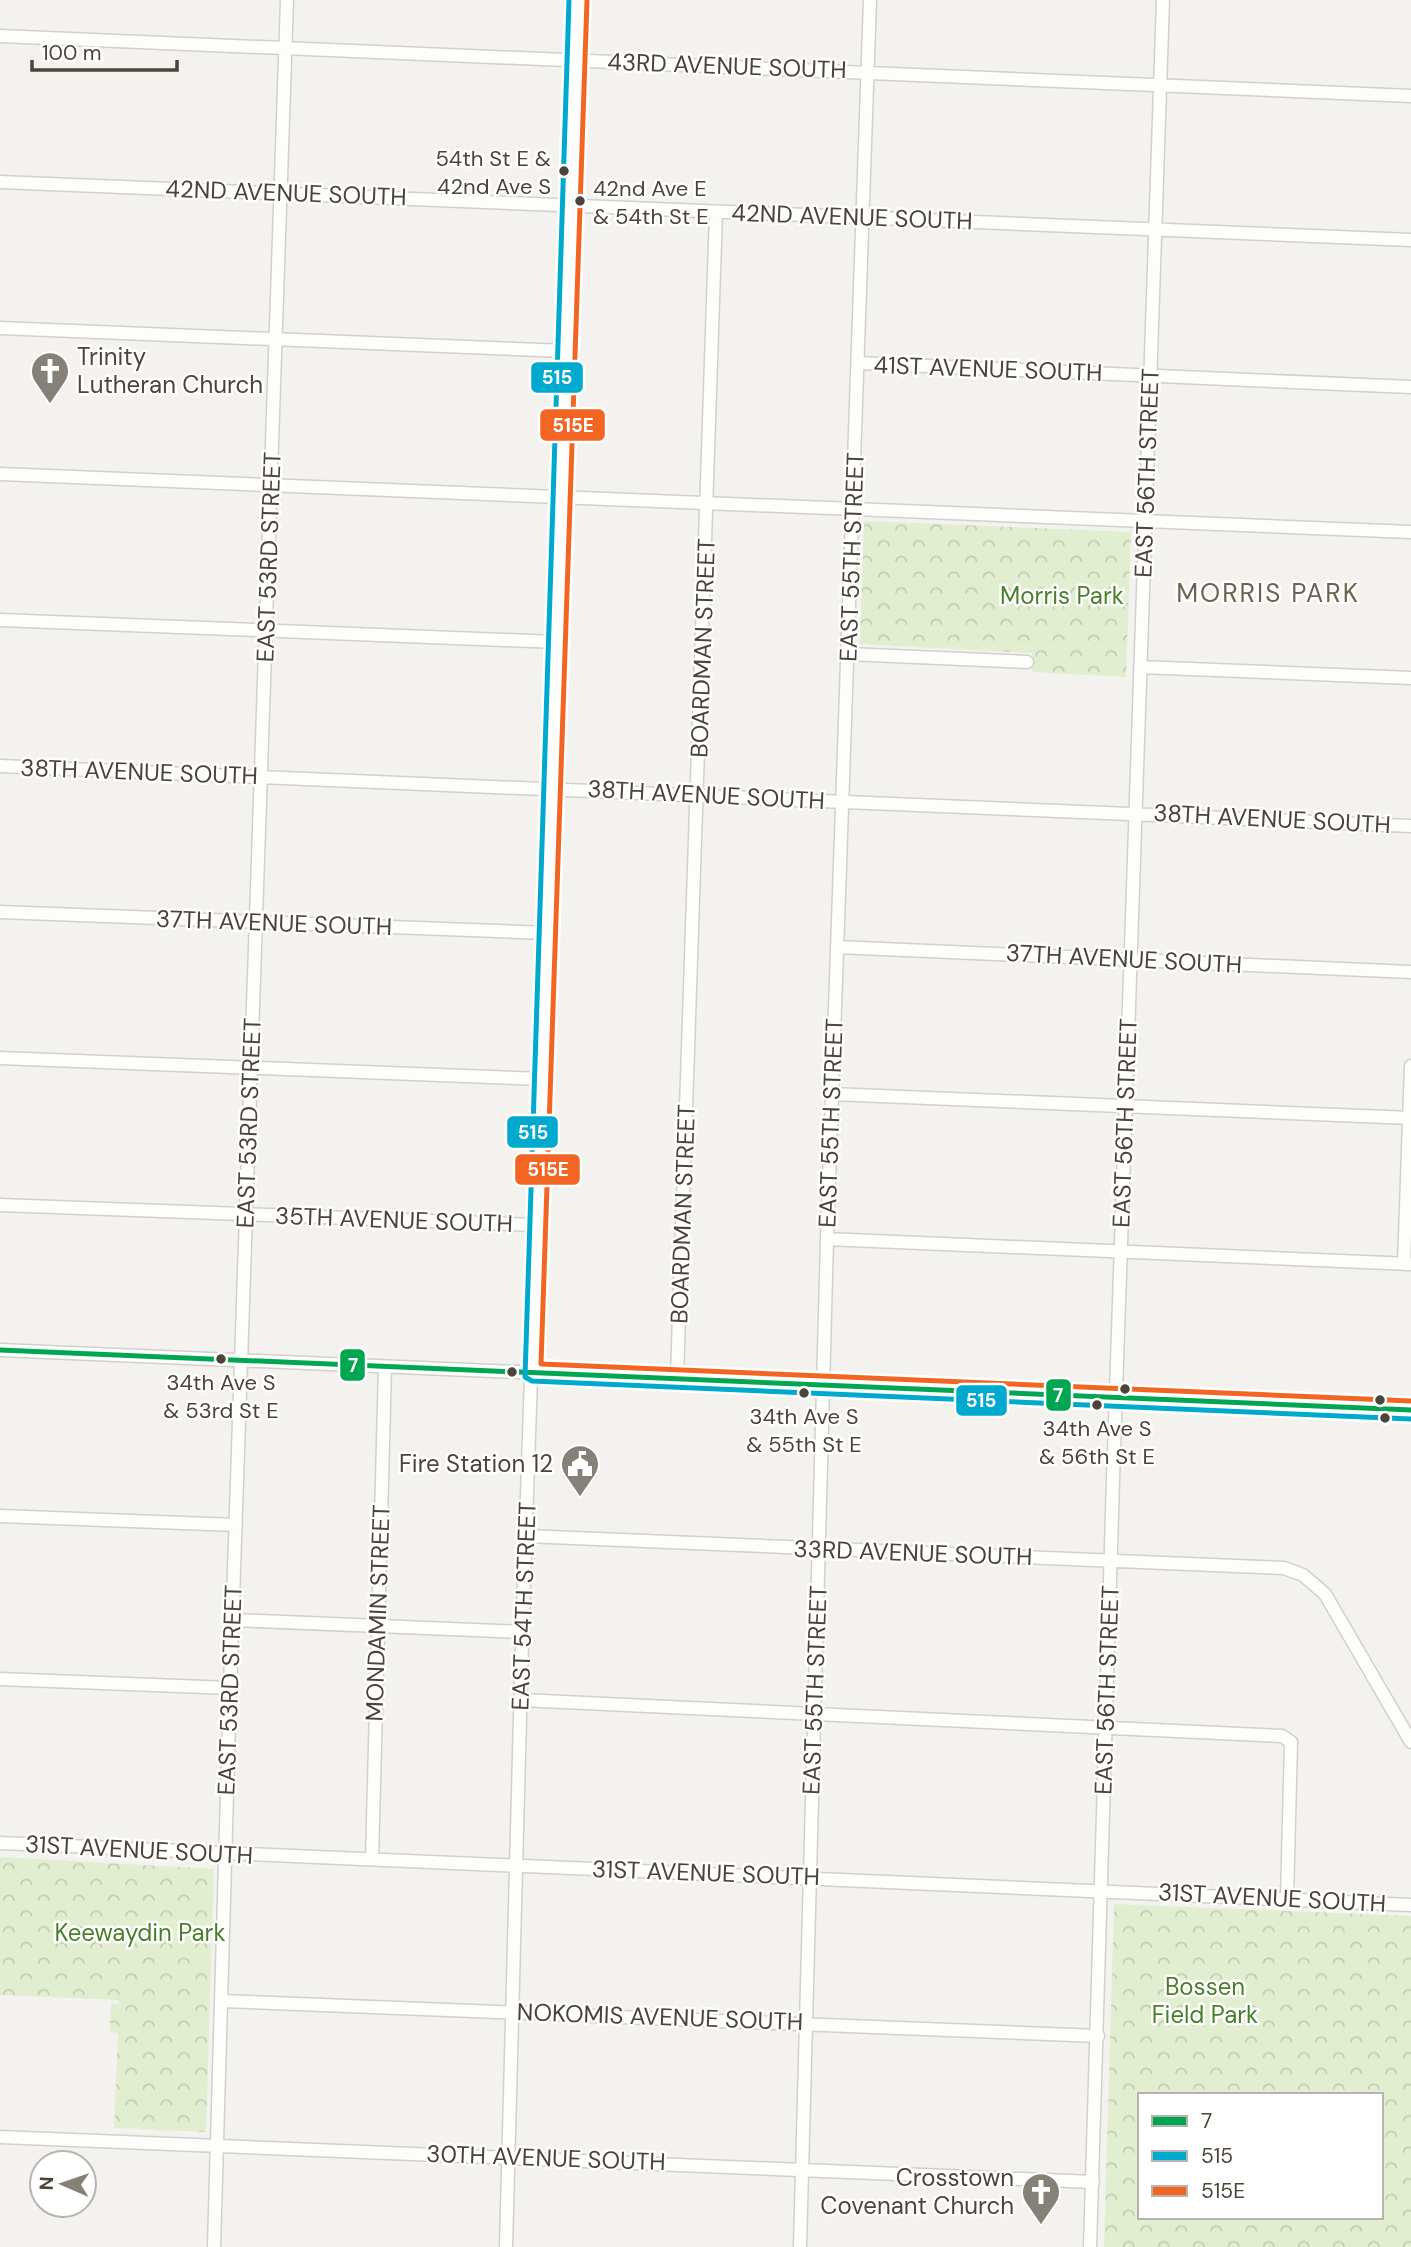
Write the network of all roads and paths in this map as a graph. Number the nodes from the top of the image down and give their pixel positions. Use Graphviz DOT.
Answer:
graph roads {
  1 [pos="287,0"];
  2 [pos="578,0"];
  3 [pos="870,0"];
  4 [pos="1163,0"];
  5 [pos="0,36"];
  6 [pos="285,47"];
  7 [pos="576,60"];
  8 [pos="868,72"];
  9 [pos="1161,85"];
  10 [pos="1411,96"];
  11 [pos="0,182"];
  12 [pos="281,193"];
  13 [pos="572,205"];
  14 [pos="716,212"];
  15 [pos="863,217"];
  16 [pos="1155,230"];
  17 [pos="1411,240"];
  18 [pos="0,328"];
  19 [pos="276,339"];
  20 [pos="566,351"];
  21 [pos="858,363"];
  22 [pos="1150,376"];
  23 [pos="1411,387"];
  24 [pos="0,474"];
  25 [pos="271,485"];
  26 [pos="562,496"];
  27 [pos="708,502"];
  28 [pos="853,508"];
  29 [pos="1145,522"];
  30 [pos="1411,532"];
  31 [pos="0,620"];
  32 [pos="266,631"];
  33 [pos="557,642"];
  34 [pos="848,654"];
  35 [pos="1027,662"];
  36 [pos="1140,667"];
  37 [pos="1411,678"];
  38 [pos="0,766"];
  39 [pos="262,776"];
  40 [pos="552,788"];
  41 [pos="698,794"];
  42 [pos="843,802"];
  43 [pos="1136,813"];
  44 [pos="1411,826"];
  45 [pos="0,912"];
  46 [pos="257,922"];
  47 [pos="547,933"];
  48 [pos="837,947"];
  49 [pos="1130,960"];
  50 [pos="1411,972"];
  51 [pos="0,1058"];
  52 [pos="1411,1066"];
  53 [pos="251,1068"];
  54 [pos="542,1079"];
  55 [pos="832,1094"];
  56 [pos="1125,1105"];
  57 [pos="1410,1118"];
  58 [pos="0,1205"];
  59 [pos="246,1214"];
  60 [pos="536,1225"];
  61 [pos="827,1239"];
  62 [pos="1121,1251"];
  63 [pos="1408,1264"];
  64 [pos="0,1350"];
  65 [pos="242,1360"];
  66 [pos="385,1367"];
  67 [pos="532,1372"];
  68 [pos="677,1377"];
  69 [pos="824,1384"];
  70 [pos="1116,1397"];
  71 [pos="1411,1410"];
  72 [pos="0,1516"];
  73 [pos="236,1525"];
  74 [pos="526,1536"];
  75 [pos="819,1549"];
  76 [pos="1111,1561"];
  77 [pos="233,1620"];
  78 [pos="377,1626"];
  79 [pos="523,1632"];
  80 [pos="0,1679"];
  81 [pos="230,1688"];
  82 [pos="521,1700"];
  83 [pos="815,1713"];
  84 [pos="1106,1726"];
  85 [pos="1411,1742"];
  86 [pos="0,1843"];
  87 [pos="225,1854"];
  88 [pos="372,1859"];
  89 [pos="516,1865"];
  90 [pos="810,1877"];
  91 [pos="1101,1890"];
  92 [pos="1287,1898"];
  93 [pos="1411,1905"];
  94 [pos="222,2001"];
  95 [pos="512,2012"];
  96 [pos="806,2023"];
  97 [pos="1098,2036"];
  98 [pos="0,2137"];
  99 [pos="217,2145"];
  100 [pos="508,2157"];
  101 [pos="802,2168"];
  102 [pos="1093,2182"];
  103 [pos="214,2247"];
  104 [pos="506,2247"];
  105 [pos="800,2247"];
  106 [pos="1090,2247"];
  1 -- 6 [label="street, EAST 53RD STREET"];
  2 -- 7 [label="street, EAST 54TH STREET"];
  3 -- 8 [label="street, EAST 55TH STREET"];
  4 -- 9 [label="street, EAST 56TH STREET"];
  5 -- 6 [label="street, 43RD AVENUE SOUTH"];
  6 -- 7 [label="street, 43RD AVENUE SOUTH"];
  6 -- 12 [label="street, EAST 53RD STREET"];
  7 -- 8 [label="street, 43RD AVENUE SOUTH"];
  7 -- 13 [label="street, EAST 54TH STREET"];
  8 -- 9 [label="street, 43RD AVENUE SOUTH"];
  8 -- 15 [label="street, EAST 55TH STREET"];
  9 -- 10 [label="street, 43RD AVENUE SOUTH"];
  9 -- 16 [label="street, EAST 56TH STREET"];
  11 -- 12 [label="street, 42ND AVENUE SOUTH"];
  12 -- 13 [label="street, 42ND AVENUE SOUTH"];
  12 -- 19 [label="street, EAST 53RD STREET"];
  13 -- 14 [label="street, 42ND AVENUE SOUTH"];
  13 -- 20 [label="street, EAST 54TH STREET"];
  14 -- 15 [label="street, 42ND AVENUE SOUTH"];
  14 -- 27 [label="street, BOARDMAN STREET"];
  15 -- 16 [label="street, 42ND AVENUE SOUTH"];
  15 -- 21 [label="street, EAST 55TH STREET"];
  16 -- 17 [label="street, 42ND AVENUE SOUTH"];
  16 -- 22 [label="street, EAST 56TH STREET"];
  18 -- 19 [label="street"];
  19 -- 20 [label="street"];
  19 -- 25 [label="street, EAST 53RD STREET"];
  20 -- 26 [label="street, EAST 54TH STREET"];
  21 -- 22 [label="street, 41ST AVENUE SOUTH"];
  21 -- 28 [label="street, EAST 55TH STREET"];
  22 -- 23 [label="street, 41ST AVENUE SOUTH"];
  22 -- 29 [label="street, EAST 56TH STREET"];
  24 -- 25 [label="street"];
  25 -- 26 [label="street"];
  25 -- 32 [label="street, EAST 53RD STREET"];
  26 -- 27 [label="street"];
  26 -- 33 [label="street, EAST 54TH STREET"];
  27 -- 28 [label="street"];
  27 -- 41 [label="street, BOARDMAN STREET"];
  28 -- 29 [label="street"];
  28 -- 34 [label="street, EAST 55TH STREET"];
  29 -- 30 [label="street"];
  29 -- 36 [label="street, EAST 56TH STREET"];
  31 -- 32 [label="street"];
  32 -- 33 [label="street"];
  32 -- 39 [label="street, EAST 53RD STREET"];
  33 -- 40 [label="street, EAST 54TH STREET"];
  34 -- 35 [label="street"];
  34 -- 42 [label="street, EAST 55TH STREET"];
  36 -- 37 [label="street"];
  36 -- 43 [label="street, EAST 56TH STREET"];
  38 -- 39 [label="street, 38TH AVENUE SOUTH"];
  39 -- 40 [label="street, 38TH AVENUE SOUTH"];
  39 -- 46 [label="street, EAST 53RD STREET"];
  40 -- 41 [label="street, 38TH AVENUE SOUTH"];
  40 -- 47 [label="street, EAST 54TH STREET"];
  41 -- 42 [label="street, 38TH AVENUE SOUTH"];
  41 -- 68 [label="street, BOARDMAN STREET"];
  42 -- 43 [label="street, 38TH AVENUE SOUTH"];
  42 -- 48 [label="street, EAST 55TH STREET"];
  43 -- 44 [label="street, 38TH AVENUE SOUTH"];
  43 -- 49 [label="street, EAST 56TH STREET"];
  45 -- 46 [label="street, 37TH AVENUE SOUTH"];
  46 -- 47 [label="street, 37TH AVENUE SOUTH"];
  46 -- 53 [label="street, EAST 53RD STREET"];
  47 -- 54 [label="street, EAST 54TH STREET"];
  48 -- 49 [label="street, 37TH AVENUE SOUTH"];
  48 -- 55 [label="street, EAST 55TH STREET"];
  49 -- 50 [label="street, 37TH AVENUE SOUTH"];
  49 -- 56 [label="street, EAST 56TH STREET"];
  51 -- 53 [label="street"];
  52 -- 57 [label="street"];
  53 -- 54 [label="street"];
  53 -- 59 [label="street, EAST 53RD STREET"];
  54 -- 60 [label="street, EAST 54TH STREET"];
  55 -- 56 [label="street"];
  55 -- 61 [label="street, EAST 55TH STREET"];
  56 -- 57 [label="street"];
  56 -- 62 [label="street, EAST 56TH STREET"];
  57 -- 63 [label="street"];
  58 -- 59 [label="street, 35TH AVENUE SOUTH"];
  59 -- 60 [label="street, 35TH AVENUE SOUTH"];
  59 -- 65 [label="street, EAST 53RD STREET"];
  60 -- 67 [label="street, EAST 54TH STREET"];
  61 -- 62 [label="street"];
  61 -- 69 [label="street, EAST 55TH STREET"];
  62 -- 63 [label="street"];
  62 -- 70 [label="street, EAST 56TH STREET"];
  64 -- 65 [label="street"];
  65 -- 66 [label="street"];
  65 -- 73 [label="street, EAST 53RD STREET"];
  66 -- 67 [label="street"];
  66 -- 78 [label="street, MONDAMIN STREET"];
  67 -- 68 [label="street"];
  67 -- 74 [label="street, EAST 54TH STREET"];
  68 -- 69 [label="street"];
  69 -- 70 [label="street"];
  69 -- 75 [label="street, EAST 55TH STREET"];
  70 -- 71 [label="street"];
  70 -- 76 [label="street, EAST 56TH STREET"];
  72 -- 73 [label="street"];
  73 -- 77 [label="street, EAST 53RD STREET"];
  74 -- 75 [label="street, 33RD AVENUE SOUTH"];
  74 -- 79 [label="street, EAST 54TH STREET"];
  75 -- 76 [label="street, 33RD AVENUE SOUTH"];
  75 -- 83 [label="street, EAST 55TH STREET"];
  76 -- 84 [label="street, EAST 56TH STREET"];
  76 -- 85 [label="street, 33RD AVENUE SOUTH"];
  77 -- 78 [label="street"];
  77 -- 81 [label="street, EAST 53RD STREET"];
  78 -- 79 [label="street"];
  78 -- 88 [label="street, MONDAMIN STREET"];
  79 -- 82 [label="street, EAST 54TH STREET"];
  80 -- 81 [label="street"];
  81 -- 87 [label="street, EAST 53RD STREET"];
  82 -- 83 [label="street"];
  82 -- 89 [label="street, EAST 54TH STREET"];
  83 -- 84 [label="street"];
  83 -- 90 [label="street, EAST 55TH STREET"];
  84 -- 91 [label="street, EAST 56TH STREET"];
  84 -- 92 [label="street"];
  86 -- 87 [label="street, 31ST AVENUE SOUTH"];
  87 -- 88 [label="street, 31ST AVENUE SOUTH"];
  87 -- 94 [label="street, EAST 53RD STREET"];
  88 -- 89 [label="street, 31ST AVENUE SOUTH"];
  89 -- 90 [label="street, 31ST AVENUE SOUTH"];
  89 -- 95 [label="street, EAST 54TH STREET"];
  90 -- 91 [label="street, 31ST AVENUE SOUTH"];
  90 -- 96 [label="street, EAST 55TH STREET"];
  91 -- 92 [label="street, 31ST AVENUE SOUTH"];
  91 -- 97 [label="street, EAST 56TH STREET"];
  92 -- 93 [label="street, 31ST AVENUE SOUTH"];
  94 -- 95 [label="street, NOKOMIS AVENUE SOUTH"];
  94 -- 99 [label="street, EAST 53RD STREET"];
  95 -- 96 [label="street, NOKOMIS AVENUE SOUTH"];
  95 -- 100 [label="street, EAST 54TH STREET"];
  96 -- 97 [label="street, NOKOMIS AVENUE SOUTH"];
  96 -- 101 [label="street, EAST 55TH STREET"];
  97 -- 102 [label="street, EAST 56TH STREET"];
  98 -- 99 [label="street, 30TH AVENUE SOUTH"];
  99 -- 100 [label="street, 30TH AVENUE SOUTH"];
  99 -- 103 [label="street, EAST 53RD STREET"];
  100 -- 101 [label="street, 30TH AVENUE SOUTH"];
  100 -- 104 [label="street, EAST 54TH STREET"];
  101 -- 102 [label="street, 30TH AVENUE SOUTH"];
  101 -- 105 [label="street, EAST 55TH STREET"];
  102 -- 106 [label="street, EAST 56TH STREET"];
}
